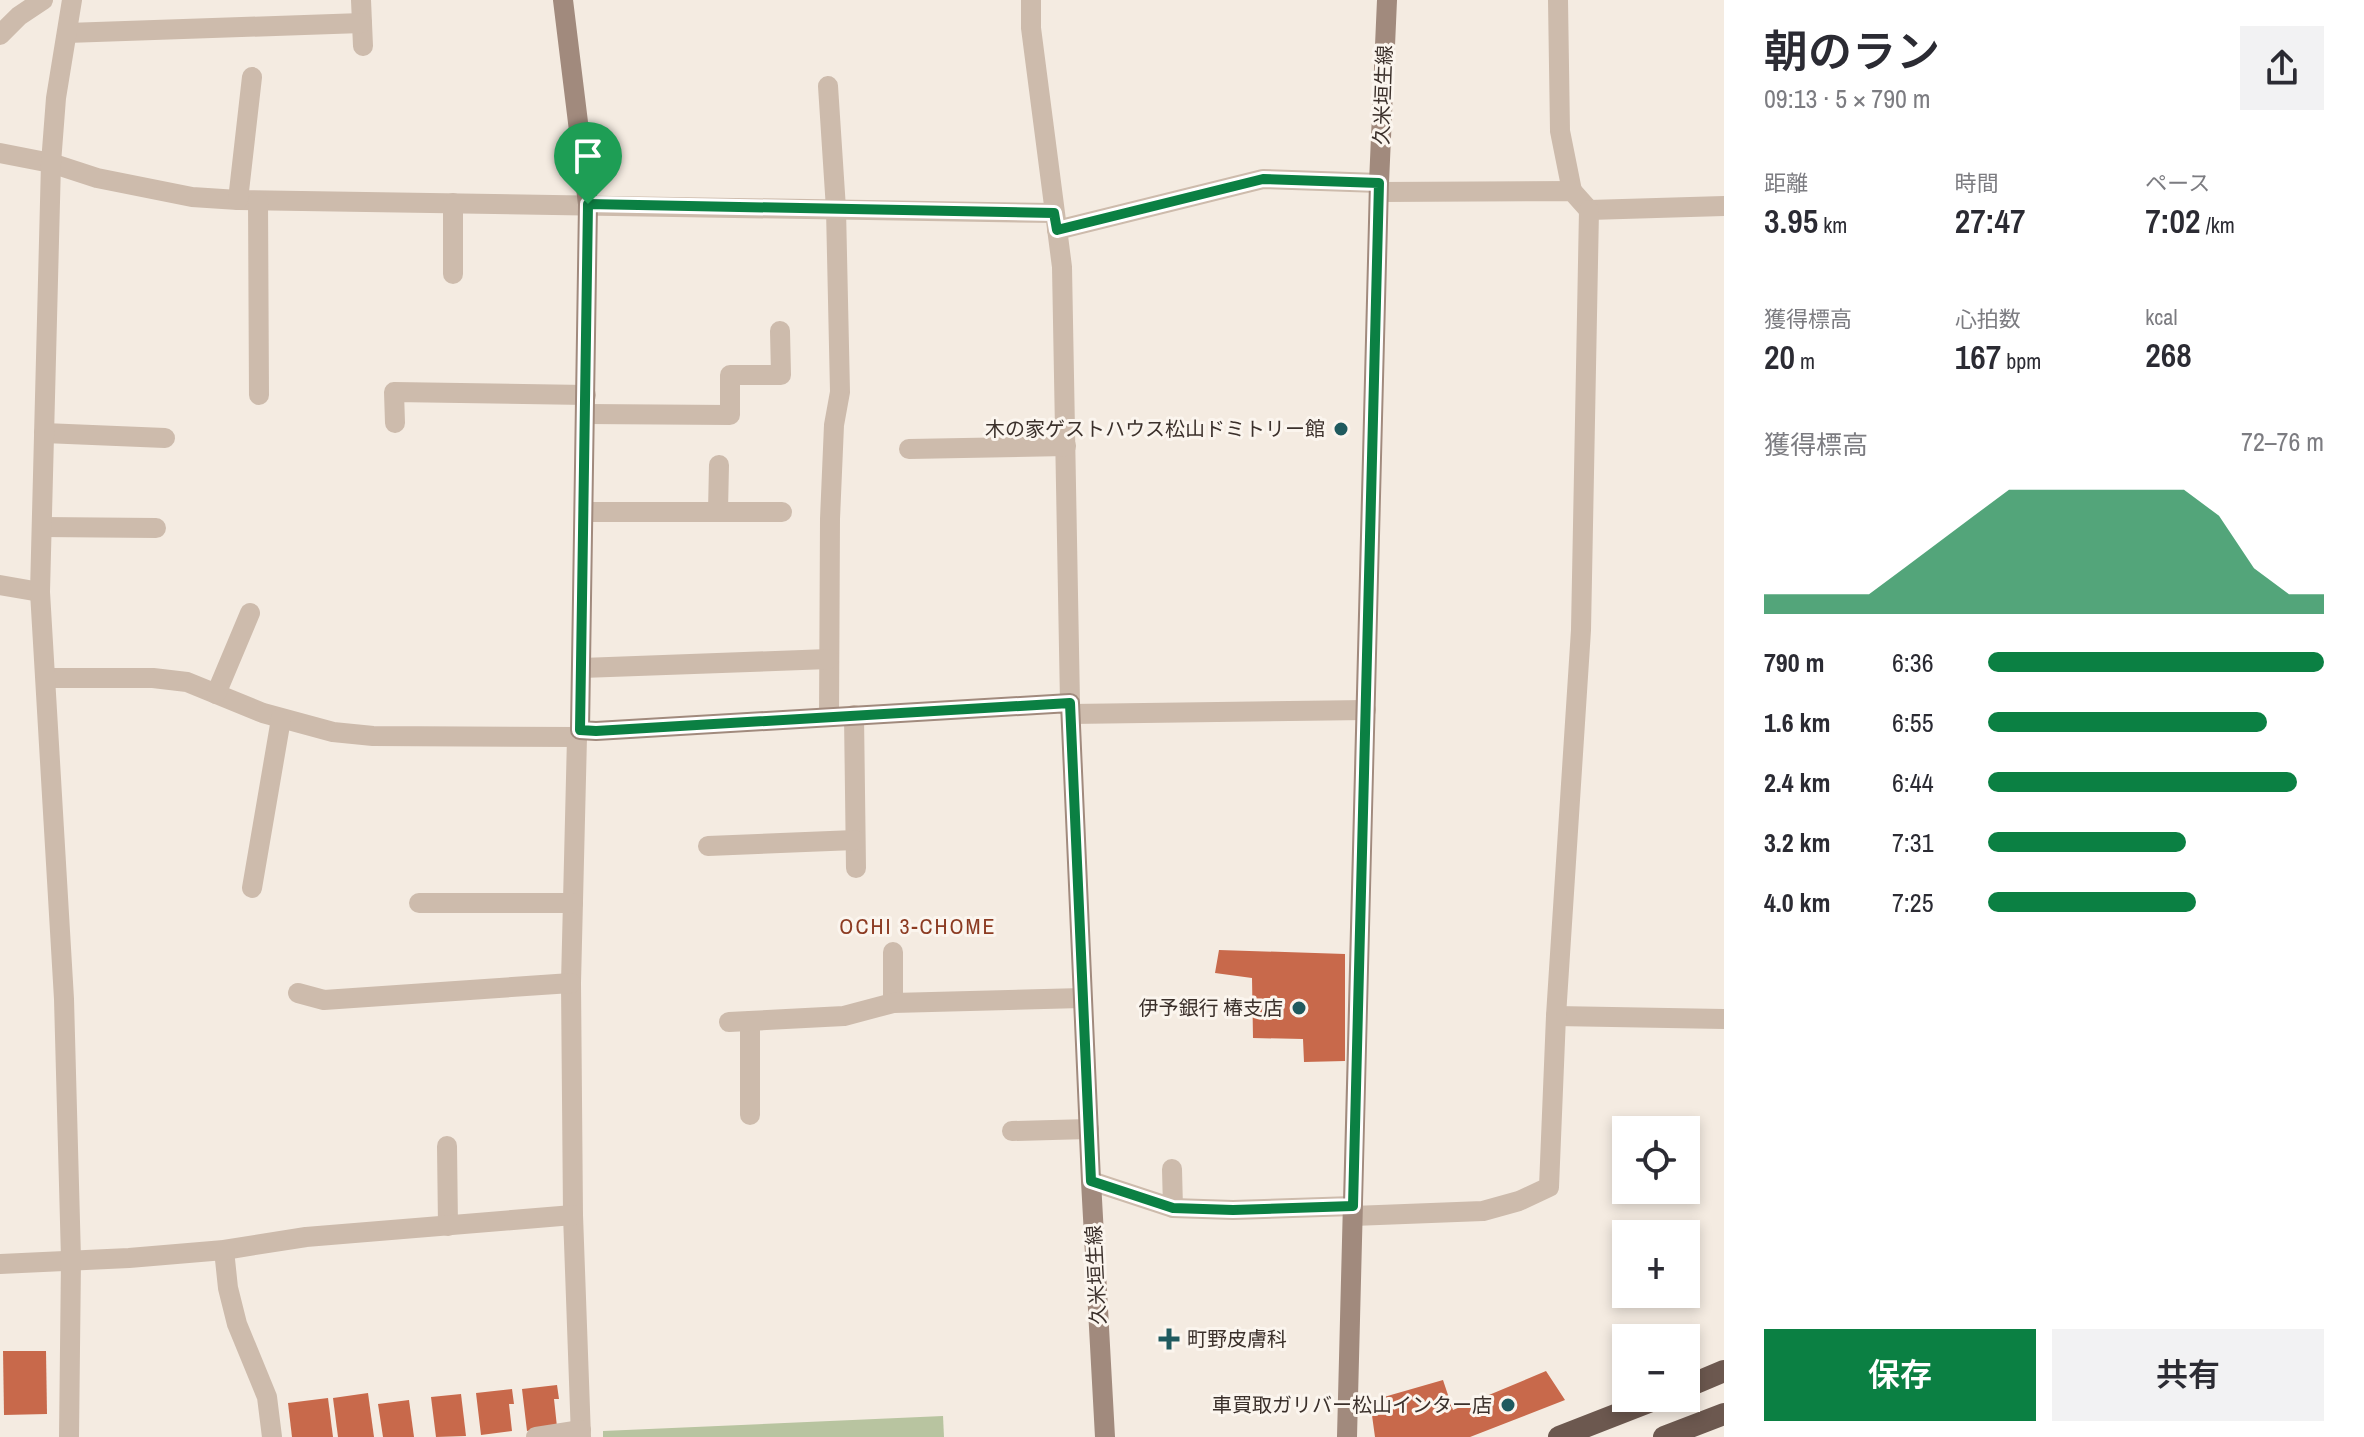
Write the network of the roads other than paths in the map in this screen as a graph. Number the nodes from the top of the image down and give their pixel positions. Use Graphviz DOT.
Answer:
graph roads {
  1 [pos="43,0"];
  2 [pos="72,0"];
  3 [pos="361,0"];
  4 [pos="563,0"];
  5 [pos="1031,0"];
  6 [pos="1387,0"];
  7 [pos="1558,0"];
  8 [pos="362,23"];
  9 [pos="67,33"];
  10 [pos="0,35"];
  11 [pos="363,46"];
  12 [pos="252,77"];
  13 [pos="828,86"];
  14 [pos="0,153"];
  15 [pos="51,163"];
  16 [pos="1380,188"];
  17 [pos="1572,191"];
  18 [pos="248,200"];
  19 [pos="453,203"];
  20 [pos="588,204"];
  21 [pos="1724,206"];
  22 [pos="836,209"];
  23 [pos="1589,210"];
  24 [pos="1056,222"];
  25 [pos="453,274"];
  26 [pos="780,331"];
  27 [pos="259,395"];
  28 [pos="586,404"];
  29 [pos="395,423"];
  30 [pos="44,433"];
  31 [pos="165,438"];
  32 [pos="1066,446"];
  33 [pos="909,449"];
  34 [pos="719,465"];
  35 [pos="718,511"];
  36 [pos="585,512"];
  37 [pos="782,512"];
  38 [pos="42,527"];
  39 [pos="156,528"];
  40 [pos="0,585"];
  41 [pos="40,592"];
  42 [pos="250,613"];
  43 [pos="829,659"];
  44 [pos="582,668"];
  45 [pos="46,678"];
  46 [pos="216,694"];
  47 [pos="1070,708"];
  48 [pos="1366,710"];
  49 [pos="854,715"];
  50 [pos="829,717"];
  51 [pos="281,719"];
  52 [pos="579,734"];
  53 [pos="855,840"];
  54 [pos="708,846"];
  55 [pos="856,868"];
  56 [pos="252,888"];
  57 [pos="419,903"];
  58 [pos="573,903"];
  59 [pos="893,952"];
  60 [pos="571,983"];
  61 [pos="298,993"];
  62 [pos="1082,998"];
  63 [pos="893,1003"];
  64 [pos="1556,1016"];
  65 [pos="1724,1019"];
  66 [pos="750,1115"];
  67 [pos="1089,1129"];
  68 [pos="1012,1131"];
  69 [pos="447,1146"];
  70 [pos="1172,1169"];
  71 [pos="1091,1181"];
  72 [pos="1173,1208"];
  73 [pos="1353,1211"];
  74 [pos="573,1215"];
  75 [pos="448,1226"];
  76 [pos="224,1250"];
  77 [pos="71,1259"];
  78 [pos="0,1264"];
  79 [pos="1724,1371"];
  80 [pos="1700,1381"];
  81 [pos="1623,1412"];
  82 [pos="1724,1414"];
  83 [pos="581,1434"];
  84 [pos="69,1437"];
  85 [pos="272,1437"];
  86 [pos="536,1437"];
  87 [pos="1105,1437"];
  88 [pos="1347,1437"];
  89 [pos="1559,1437"];
  90 [pos="1664,1437"];
  1 -- 10 [label="street"];
  2 -- 9 [label="street"];
  3 -- 8 [label="street"];
  4 -- 20 [label="main road"];
  5 -- 24 [label="street"];
  6 -- 16 [label="main road, 久米垣生線"];
  7 -- 17 [label="street"];
  8 -- 9 [label="street"];
  8 -- 11 [label="street"];
  9 -- 15 [label="street"];
  12 -- 18 [label="street"];
  13 -- 22 [label="street"];
  14 -- 15 [label="street"];
  15 -- 18 [label="street"];
  15 -- 30 [label="street"];
  16 -- 17 [label="street"];
  16 -- 24 [label="street"];
  16 -- 48 [label="main road, 久米垣生線"];
  17 -- 23 [label="street"];
  18 -- 19 [label="street"];
  18 -- 27 [label="street"];
  19 -- 20 [label="street"];
  19 -- 25 [label="street"];
  20 -- 22 [label="street"];
  20 -- 28 [label="main road"];
  21 -- 23 [label="street"];
  22 -- 24 [label="street"];
  22 -- 43 [label="street"];
  23 -- 64 [label="street"];
  24 -- 32 [label="street"];
  26 -- 28 [label="street"];
  28 -- 29 [label="street"];
  28 -- 36 [label="main road"];
  30 -- 31 [label="street"];
  30 -- 38 [label="street"];
  32 -- 33 [label="street"];
  32 -- 47 [label="street"];
  34 -- 35 [label="street"];
  35 -- 36 [label="street"];
  35 -- 37 [label="street"];
  36 -- 44 [label="main road"];
  38 -- 39 [label="street"];
  38 -- 41 [label="street"];
  40 -- 41 [label="street"];
  41 -- 45 [label="street"];
  42 -- 46 [label="street"];
  43 -- 44 [label="street"];
  43 -- 50 [label="street"];
  44 -- 52 [label="main road"];
  45 -- 46 [label="street"];
  45 -- 77 [label="street"];
  46 -- 51 [label="street"];
  47 -- 48 [label="street"];
  47 -- 49 [label="main road"];
  47 -- 62 [label="main road, 久米垣生線"];
  48 -- 73 [label="main road, 久米垣生線"];
  49 -- 50 [label="main road"];
  49 -- 53 [label="street"];
  50 -- 52 [label="main road"];
  51 -- 52 [label="street"];
  51 -- 56 [label="street"];
  52 -- 58 [label="street"];
  53 -- 54 [label="street"];
  53 -- 55 [label="street"];
  57 -- 58 [label="street"];
  58 -- 60 [label="street"];
  59 -- 63 [label="street"];
  60 -- 61 [label="street"];
  60 -- 74 [label="street"];
  62 -- 63 [label="street"];
  62 -- 67 [label="main road, 久米垣生線"];
  63 -- 66 [label="street"];
  64 -- 65 [label="street"];
  64 -- 73 [label="street"];
  67 -- 68 [label="street"];
  67 -- 71 [label="main road, 久米垣生線"];
  69 -- 75 [label="street"];
  70 -- 72 [label="street"];
  71 -- 72 [label="street"];
  71 -- 87 [label="main road, 久米垣生線"];
  72 -- 73 [label="street"];
  73 -- 88 [label="main road, 久米垣生線"];
  74 -- 75 [label="street"];
  74 -- 83 [label="street"];
  75 -- 76 [label="street"];
  76 -- 77 [label="street"];
  76 -- 85 [label="street"];
  77 -- 78 [label="street"];
  77 -- 84 [label="street"];
  79 -- 80 [label="highway"];
  81 -- 89 [label="highway"];
  82 -- 90 [label="highway"];
  83 -- 86 [label="street"];
}
